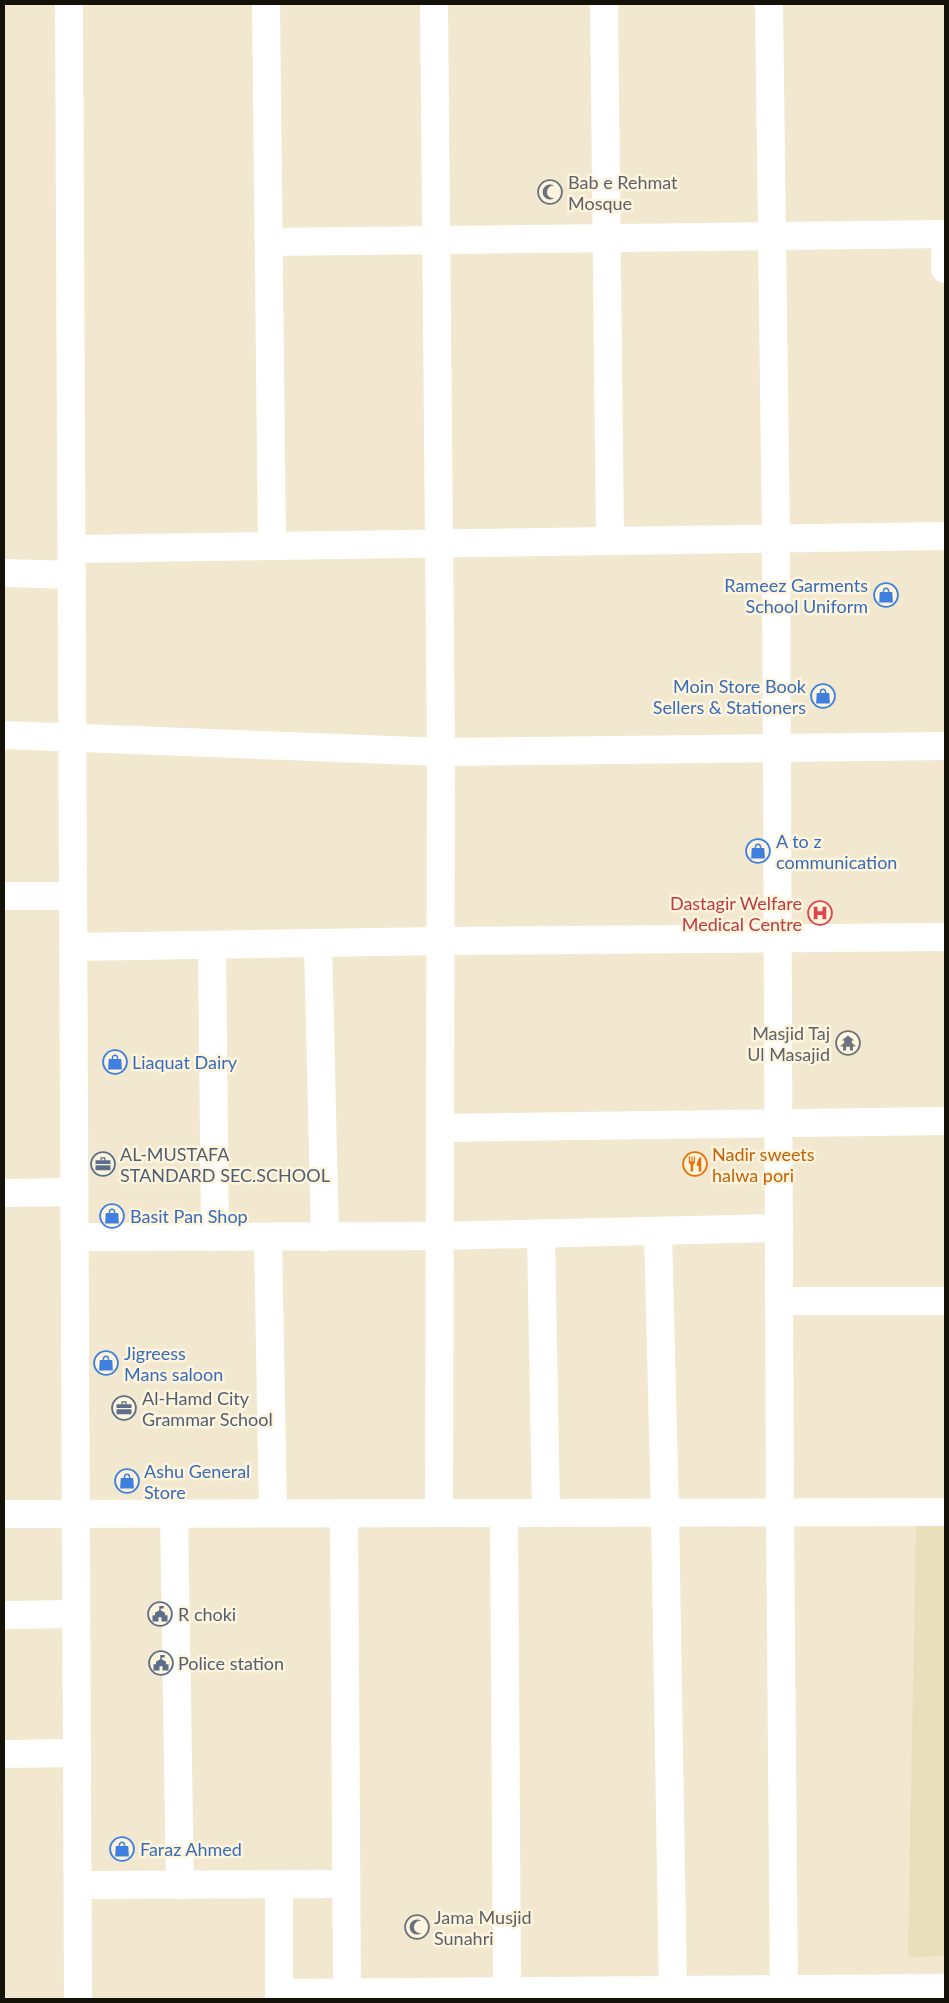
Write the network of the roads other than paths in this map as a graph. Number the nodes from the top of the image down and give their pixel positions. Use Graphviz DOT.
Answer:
graph roads {
  1 [pos="69,4"];
  2 [pos="266,4"];
  3 [pos="434,4"];
  4 [pos="604,4"];
  5 [pos="769,4"];
  6 [pos="945,234"];
  7 [pos="772,236"];
  8 [pos="607,239"];
  9 [pos="436,241"];
  10 [pos="269,242"];
  11 [pos="945,269"];
  12 [pos="945,536"];
  13 [pos="776,538"];
  14 [pos="610,541"];
  15 [pos="440,544"];
  16 [pos="272,546"];
  17 [pos="72,562"];
  18 [pos="4,573"];
  19 [pos="4,735"];
  20 [pos="72,737"];
  21 [pos="945,746"];
  22 [pos="777,748"];
  23 [pos="441,752"];
  24 [pos="4,896"];
  25 [pos="73,896"];
  26 [pos="945,937"];
  27 [pos="778,938"];
  28 [pos="440,941"];
  29 [pos="318,943"];
  30 [pos="212,945"];
  31 [pos="73,947"];
  32 [pos="945,1121"];
  33 [pos="778,1123"];
  34 [pos="440,1128"];
  35 [pos="74,1192"];
  36 [pos="4,1193"];
  37 [pos="779,1228"];
  38 [pos="658,1231"];
  39 [pos="541,1234"];
  40 [pos="439,1236"];
  41 [pos="74,1237"];
  42 [pos="215,1237"];
  43 [pos="268,1237"];
  44 [pos="325,1237"];
  45 [pos="945,1300"];
  46 [pos="779,1301"];
  47 [pos="780,1512"];
  48 [pos="945,1512"];
  49 [pos="174,1513"];
  50 [pos="273,1513"];
  51 [pos="344,1513"];
  52 [pos="440,1513"];
  53 [pos="504,1513"];
  54 [pos="546,1513"];
  55 [pos="665,1513"];
  56 [pos="4,1514"];
  57 [pos="76,1514"];
  58 [pos="76,1614"];
  59 [pos="4,1615"];
  60 [pos="4,1754"];
  61 [pos="77,1754"];
  62 [pos="279,1884"];
  63 [pos="346,1884"];
  64 [pos="78,1885"];
  65 [pos="180,1885"];
  66 [pos="945,1988"];
  67 [pos="673,1990"];
  68 [pos="507,1991"];
  69 [pos="347,1992"];
  70 [pos="784,1994"];
  71 [pos="436,1995"];
  72 [pos="597,1995"];
  73 [pos="279,1996"];
  74 [pos="78,1999"];
  1 -- 17 [label="street"];
  2 -- 10 [label="street"];
  3 -- 9 [label="street"];
  4 -- 8 [label="street"];
  5 -- 7 [label="street"];
  6 -- 7 [label="street"];
  6 -- 11 [label="street"];
  7 -- 8 [label="street"];
  7 -- 13 [label="street"];
  8 -- 9 [label="street"];
  8 -- 14 [label="street"];
  9 -- 10 [label="street"];
  9 -- 15 [label="street"];
  10 -- 16 [label="street"];
  12 -- 13 [label="street"];
  13 -- 14 [label="street"];
  13 -- 22 [label="street"];
  14 -- 15 [label="street"];
  15 -- 16 [label="street"];
  15 -- 23 [label="street"];
  16 -- 17 [label="street"];
  17 -- 18 [label="street"];
  17 -- 20 [label="street"];
  19 -- 20 [label="street"];
  20 -- 23 [label="street"];
  20 -- 25 [label="street"];
  21 -- 22 [label="street"];
  22 -- 23 [label="street"];
  22 -- 27 [label="street"];
  23 -- 28 [label="street"];
  24 -- 25 [label="street"];
  25 -- 31 [label="street"];
  26 -- 27 [label="street"];
  27 -- 28 [label="street"];
  27 -- 33 [label="street"];
  28 -- 29 [label="street"];
  28 -- 34 [label="street"];
  29 -- 30 [label="street"];
  29 -- 44 [label="street"];
  30 -- 31 [label="street"];
  30 -- 42 [label="street"];
  31 -- 35 [label="street"];
  32 -- 33 [label="street"];
  33 -- 34 [label="street"];
  33 -- 37 [label="street"];
  34 -- 40 [label="street"];
  35 -- 36 [label="street"];
  35 -- 41 [label="street"];
  37 -- 38 [label="street"];
  37 -- 46 [label="street"];
  38 -- 39 [label="street"];
  38 -- 55 [label="street"];
  39 -- 40 [label="street"];
  39 -- 54 [label="street"];
  40 -- 44 [label="street"];
  40 -- 52 [label="street"];
  41 -- 42 [label="street"];
  41 -- 57 [label="street"];
  42 -- 43 [label="street"];
  43 -- 44 [label="street"];
  43 -- 50 [label="street"];
  45 -- 46 [label="street"];
  46 -- 47 [label="street"];
  47 -- 48 [label="street"];
  47 -- 55 [label="street"];
  47 -- 70 [label="street"];
  49 -- 50 [label="street"];
  49 -- 57 [label="street"];
  49 -- 65 [label="street"];
  50 -- 51 [label="street"];
  51 -- 52 [label="street"];
  51 -- 63 [label="street"];
  52 -- 53 [label="street"];
  53 -- 54 [label="street"];
  53 -- 68 [label="street"];
  54 -- 55 [label="street"];
  55 -- 67 [label="street"];
  56 -- 57 [label="street"];
  57 -- 58 [label="street"];
  58 -- 59 [label="street"];
  58 -- 61 [label="street"];
  60 -- 61 [label="street"];
  61 -- 64 [label="street"];
  62 -- 63 [label="street"];
  62 -- 65 [label="street"];
  62 -- 73 [label="street"];
  63 -- 69 [label="street"];
  64 -- 65 [label="street"];
  64 -- 74 [label="street"];
  66 -- 70 [label="street"];
  67 -- 70 [label="street"];
  67 -- 72 [label="street"];
  68 -- 71 [label="street"];
  68 -- 72 [label="street"];
  69 -- 71 [label="street"];
  69 -- 73 [label="street"];
}
